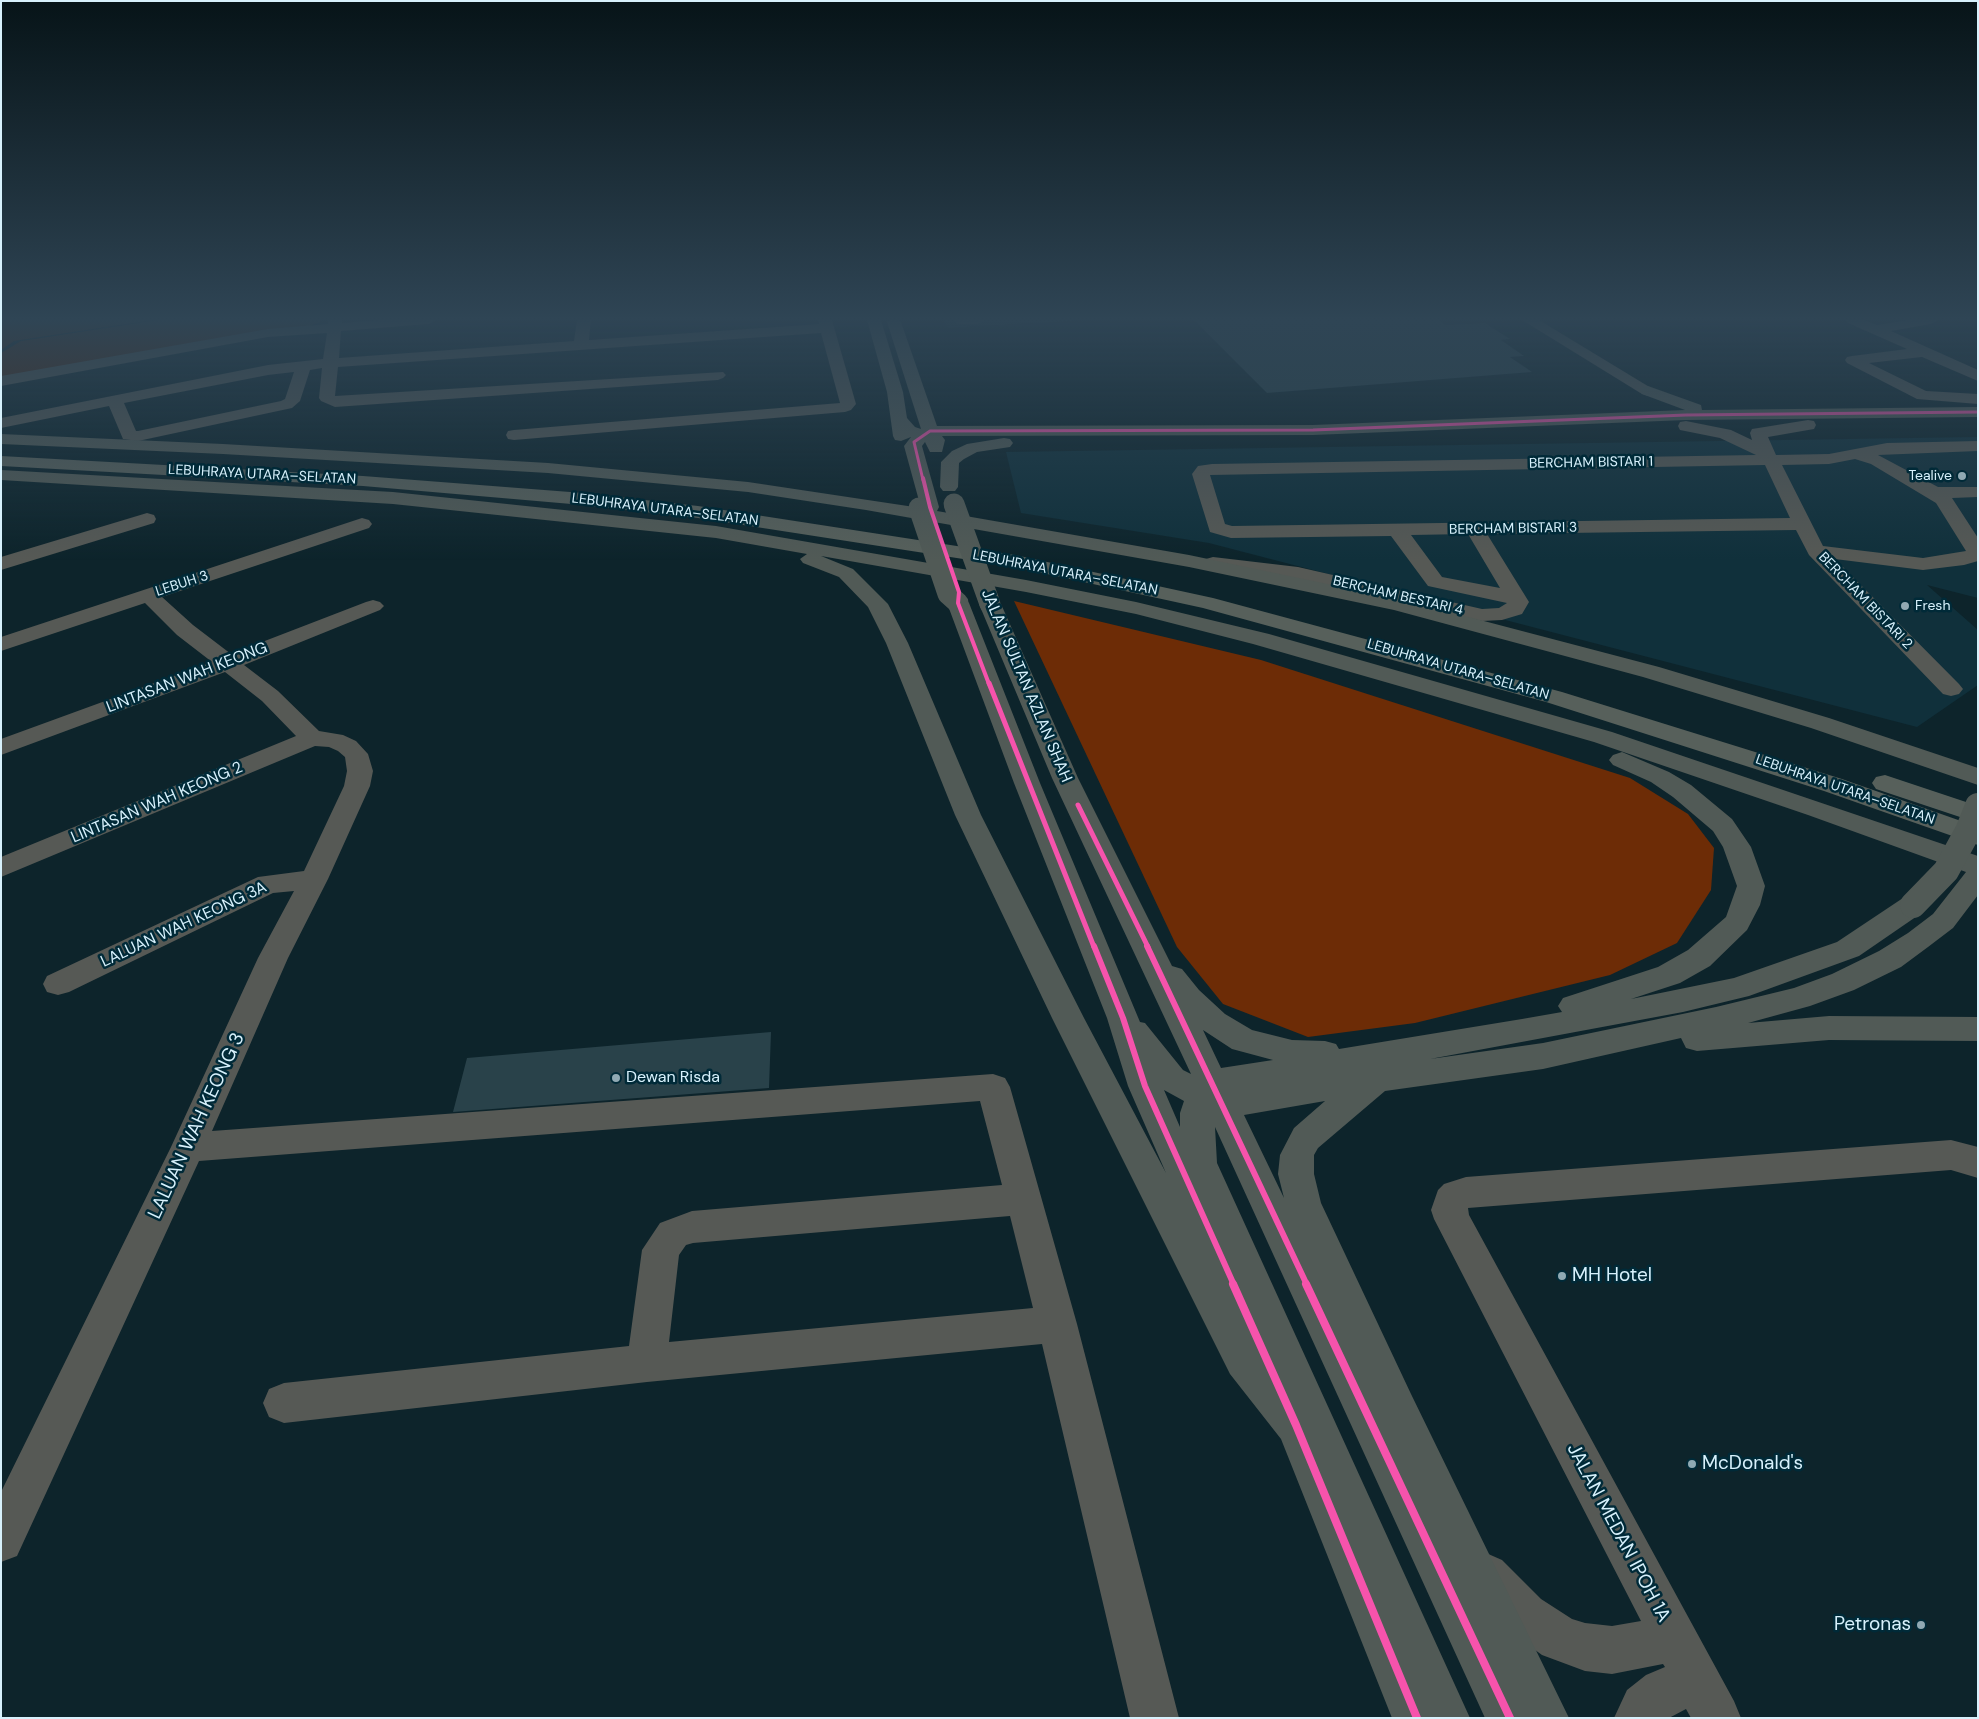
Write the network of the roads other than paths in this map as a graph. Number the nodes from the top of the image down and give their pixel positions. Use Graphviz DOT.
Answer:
graph roads {
  1 [pos="113,400"];
  2 [pos="114,400"];
  3 [pos="292,400"];
  4 [pos="334,400"];
  5 [pos="365,400"];
  6 [pos="720,400"];
  7 [pos="847,400"];
  8 [pos="896,400"];
  9 [pos="918,400"];
  10 [pos="923,400"];
  11 [pos="1652,400"];
  12 [pos="1657,400"];
  13 [pos="1667,400"];
  14 [pos="1866,412"];
  15 [pos="1714,415"];
  16 [pos="722,418"];
  17 [pos="899,419"];
  18 [pos="1524,420"];
  19 [pos="1686,421"];
  20 [pos="1975,421"];
  21 [pos="1,423"];
  22 [pos="1812,424"];
  23 [pos="994,431"];
  24 [pos="514,435"];
  25 [pos="928,436"];
  26 [pos="1182,438"];
  27 [pos="1,439"];
  28 [pos="1978,446"];
  29 [pos="1,452"];
  30 [pos="1853,453"];
  31 [pos="1768,456"];
  32 [pos="1,461"];
  33 [pos="1,475"];
  34 [pos="1935,492"];
  35 [pos="1978,492"];
  36 [pos="951,495"];
  37 [pos="925,508"];
  38 [pos="596,518"];
  39 [pos="146,519"];
  40 [pos="362,524"];
  41 [pos="1803,524"];
  42 [pos="1475,530"];
  43 [pos="1222,531"];
  44 [pos="1398,531"];
  45 [pos="1816,551"];
  46 [pos="1978,554"];
  47 [pos="1189,560"];
  48 [pos="1,564"];
  49 [pos="148,595"];
  50 [pos="1516,598"];
  51 [pos="372,606"];
  52 [pos="1261,639"];
  53 [pos="1,644"];
  54 [pos="229,663"];
  55 [pos="1950,689"];
  56 [pos="312,738"];
  57 [pos="1,748"];
  58 [pos="1978,777"];
  59 [pos="1978,806"];
  60 [pos="1978,815"];
  61 [pos="1978,836"];
  62 [pos="1978,866"];
  63 [pos="1,868"];
  64 [pos="1978,875"];
  65 [pos="314,879"];
  66 [pos="1147,946"];
  67 [pos="58,984"];
  68 [pos="1123,1018"];
  69 [pos="1978,1029"];
  70 [pos="1522,1032"];
  71 [pos="1543,1056"];
  72 [pos="1380,1066"];
  73 [pos="1212,1095"];
  74 [pos="1239,1143"];
  75 [pos="188,1146"];
  76 [pos="1199,1148"];
  77 [pos="1978,1163"];
  78 [pos="1024,1199"];
  79 [pos="1057,1324"];
  80 [pos="647,1363"];
  81 [pos="284,1403"];
  82 [pos="1296,1425"];
  83 [pos="1,1540"];
  84 [pos="1469,1559"];
  85 [pos="1674,1638"];
  86 [pos="1707,1699"];
  87 [pos="1155,1718"];
  88 [pos="1417,1718"];
  89 [pos="1446,1718"];
  90 [pos="1510,1718"];
  91 [pos="1545,1718"];
  92 [pos="1638,1718"];
  1 -- 21 [label="street"];
  2 -- 3 [label="street"];
  4 -- 5 [label="street"];
  6 -- 16 [label="street"];
  7 -- 16 [label="street"];
  8 -- 17 [label="main road, JALAN SULTAN AZLAN SHAH"];
  9 -- 25 [label="main road, JALAN SULTAN AZLAN SHAH"];
  10 -- 23 [label="main road"];
  11 -- 18 [label="main road"];
  12 -- 19 [label="main road"];
  13 -- 14 [label="main road"];
  14 -- 15 [label="main road"];
  14 -- 20 [label="main road"];
  15 -- 19 [label="main road"];
  15 -- 20 [label="main road"];
  16 -- 24 [label="street"];
  17 -- 25 [label="main road"];
  17 -- 37 [label="main road, JALAN SULTAN AZLAN SHAH"];
  18 -- 19 [label="main road"];
  18 -- 23 [label="main road"];
  19 -- 22 [label="main road"];
  19 -- 26 [label="main road"];
  19 -- 31 [label="street"];
  20 -- 22 [label="main road"];
  22 -- 31 [label="street, BERCHAM BISTARI 2"];
  23 -- 25 [label="main road"];
  25 -- 26 [label="main road"];
  25 -- 36 [label="main road, JALAN SULTAN AZLAN SHAH"];
  25 -- 37 [label="main road"];
  26 -- 36 [label="main road"];
  27 -- 47 [label="main road"];
  28 -- 30 [label="street, BERCHAM BISTARI 1"];
  29 -- 60 [label="highway, LEBUHRAYA UTARA–SELATAN"];
  30 -- 31 [label="street, BERCHAM BISTARI 1"];
  30 -- 34 [label="street"];
  31 -- 41 [label="street, BERCHAM BISTARI 2"];
  31 -- 43 [label="street, BERCHAM BISTARI 1"];
  32 -- 61 [label="highway, LEBUHRAYA UTARA–SELATAN"];
  33 -- 38 [label="main road"];
  34 -- 35 [label="street"];
  34 -- 46 [label="street"];
  36 -- 66 [label="main road, JALAN SULTAN AZLAN SHAH, bridge"];
  37 -- 68 [label="main road, JALAN SULTAN AZLAN SHAH, bridge"];
  38 -- 52 [label="main road"];
  38 -- 82 [label="main road"];
  39 -- 48 [label="street"];
  40 -- 49 [label="street, LEBUH 3"];
  41 -- 42 [label="street, BERCHAM BISTARI 3"];
  41 -- 45 [label="street, BERCHAM BISTARI 2"];
  42 -- 44 [label="street, BERCHAM BISTARI 3"];
  42 -- 50 [label="street"];
  43 -- 44 [label="street, BERCHAM BISTARI 3"];
  44 -- 50 [label="street"];
  45 -- 46 [label="street"];
  45 -- 55 [label="street, BERCHAM BISTARI 2"];
  47 -- 50 [label="street, BERCHAM BESTARI 4"];
  47 -- 58 [label="main road"];
  49 -- 53 [label="street, LEBUH 3"];
  49 -- 54 [label="street"];
  51 -- 54 [label="street, LINTASAN WAH KEONG"];
  52 -- 62 [label="main road"];
  52 -- 70 [label="main road"];
  54 -- 56 [label="street"];
  54 -- 57 [label="street, LINTASAN WAH KEONG"];
  56 -- 63 [label="street, LINTASAN WAH KEONG 2"];
  56 -- 65 [label="street, LALUAN WAH KEONG 3"];
  59 -- 70 [label="main road, bridge"];
  64 -- 71 [label="main road"];
  65 -- 67 [label="street, LALUAN WAH KEONG 3A"];
  65 -- 75 [label="street, LALUAN WAH KEONG 3"];
  66 -- 72 [label="main road"];
  66 -- 73 [label="main road, JALAN SULTAN AZLAN SHAH"];
  68 -- 73 [label="main road"];
  68 -- 82 [label="main road, JALAN SULTAN AZLAN SHAH"];
  69 -- 71 [label="main road"];
  70 -- 72 [label="main road"];
  71 -- 72 [label="main road"];
  72 -- 73 [label="main road"];
  72 -- 84 [label="main road"];
  73 -- 74 [label="main road, JALAN SULTAN AZLAN SHAH"];
  73 -- 76 [label="main road"];
  74 -- 76 [label="main road"];
  74 -- 90 [label="main road, JALAN SULTAN AZLAN SHAH"];
  75 -- 78 [label="street"];
  75 -- 83 [label="street, LALUAN WAH KEONG 3"];
  76 -- 89 [label="main road"];
  77 -- 85 [label="street, JALAN MEDAN IPOH 1A"];
  78 -- 79 [label="street"];
  78 -- 80 [label="street"];
  79 -- 80 [label="street"];
  79 -- 87 [label="street"];
  80 -- 81 [label="street"];
  82 -- 88 [label="main road, JALAN SULTAN AZLAN SHAH"];
  84 -- 85 [label="street"];
  84 -- 91 [label="main road"];
  85 -- 86 [label="street, JALAN MEDAN IPOH 1A"];
  86 -- 92 [label="street"];
}
